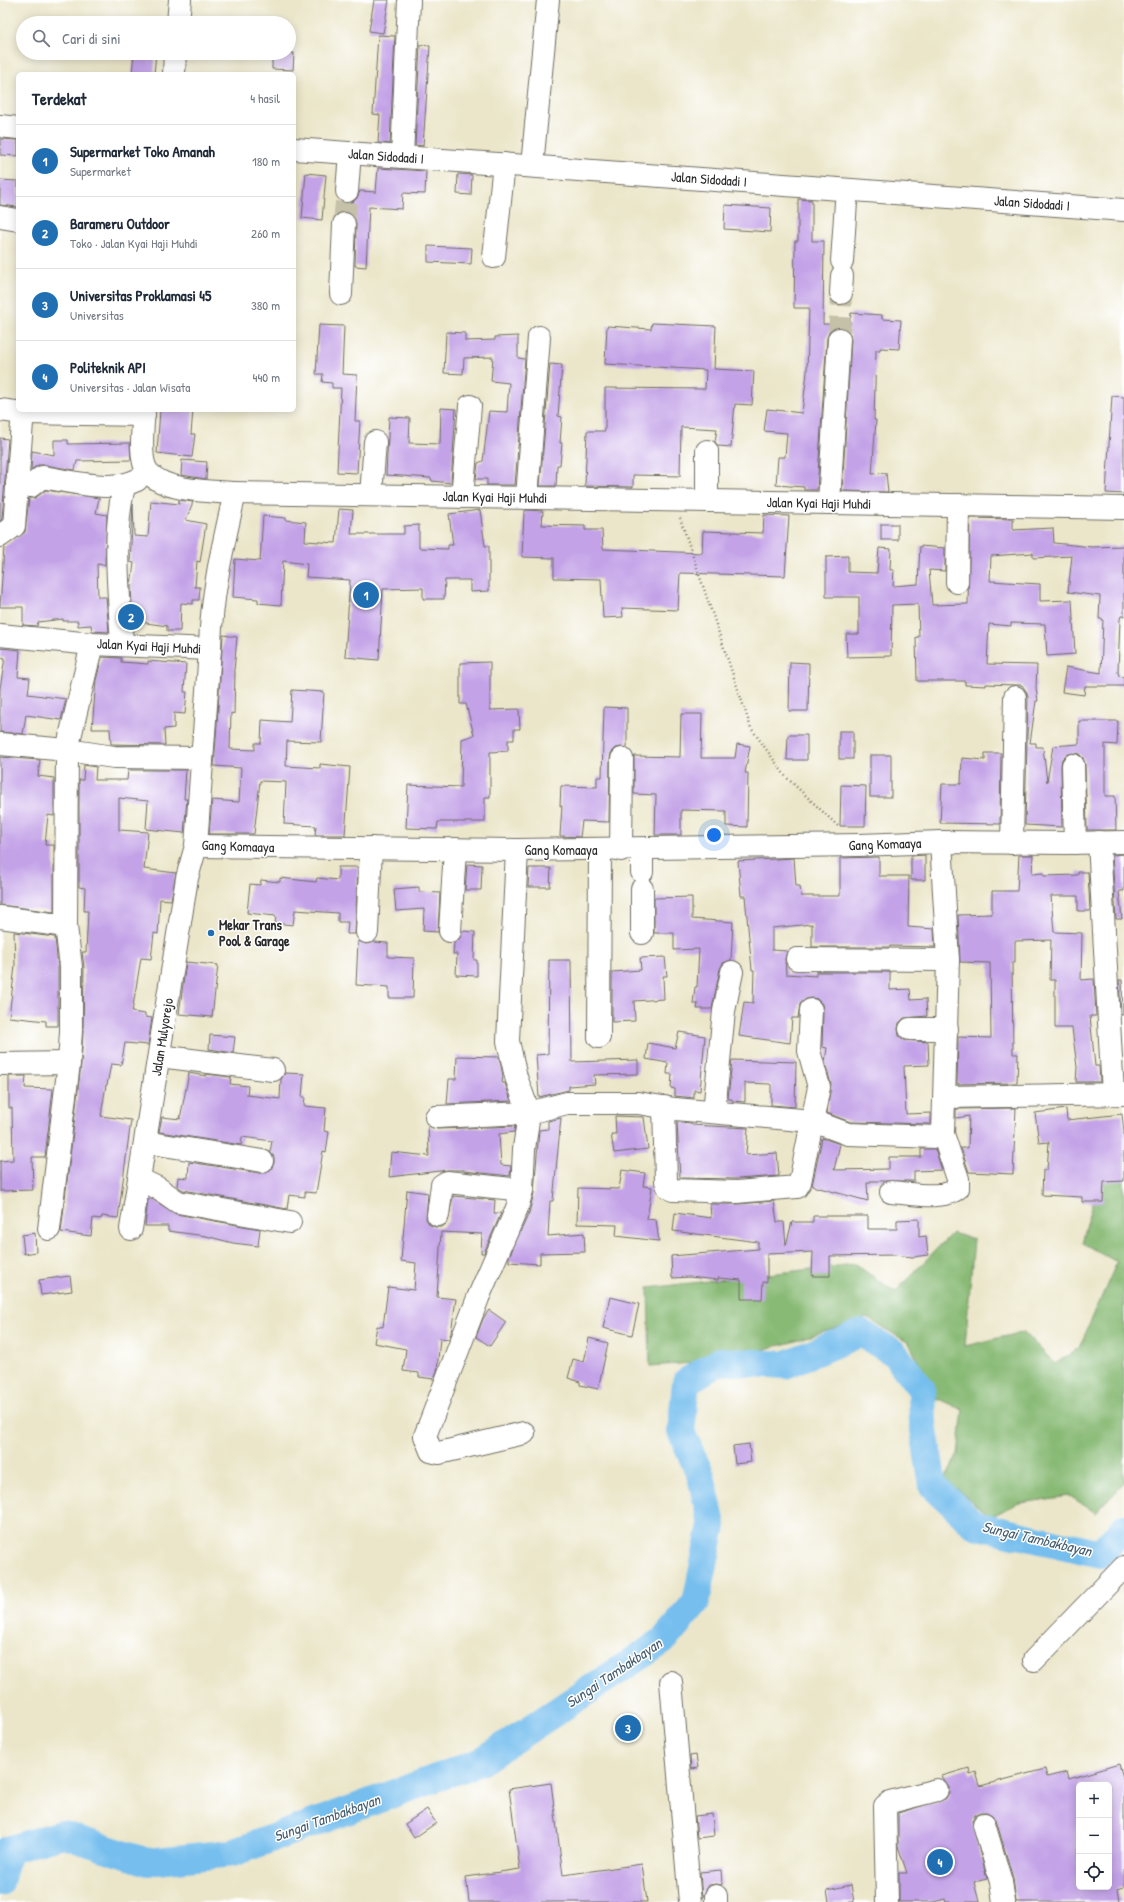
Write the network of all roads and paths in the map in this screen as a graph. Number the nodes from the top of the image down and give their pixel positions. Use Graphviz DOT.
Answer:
graph roads {
  1 [pos="180,0"];
  2 [pos="409,0"];
  3 [pos="548,0"];
  4 [pos="179,16"];
  5 [pos="175,60"];
  6 [pos="174,72"];
  7 [pos="0,126"];
  8 [pos="16,128"];
  9 [pos="296,149"];
  10 [pos="350,154"];
  11 [pos="402,157"];
  12 [pos="504,164"];
  13 [pos="532,166"];
  14 [pos="347,191"];
  15 [pos="846,202"];
  16 [pos="1124,210"];
  17 [pos="0,217"];
  18 [pos="16,220"];
  19 [pos="344,224"];
  20 [pos="494,257"];
  21 [pos="842,277"];
  22 [pos="341,294"];
  23 [pos="539,337"];
  24 [pos="839,339"];
  25 [pos="470,406"];
  26 [pos="0,410"];
  27 [pos="16,411"];
  28 [pos="23,412"];
  29 [pos="84,412"];
  30 [pos="144,413"];
  31 [pos="374,442"];
  32 [pos="708,451"];
  33 [pos="148,473"];
  34 [pos="17,484"];
  35 [pos="124,486"];
  36 [pos="234,493"];
  37 [pos="371,495"];
  38 [pos="462,497"];
  39 [pos="527,498"];
  40 [pos="673,500"];
  41 [pos="707,501"];
  42 [pos="830,503"];
  43 [pos="958,505"];
  44 [pos="1124,508"];
  45 [pos="0,536"];
  46 [pos="957,582"];
  47 [pos="0,634"];
  48 [pos="92,644"];
  49 [pos="122,644"];
  50 [pos="210,649"];
  51 [pos="1015,697"];
  52 [pos="0,744"];
  53 [pos="67,750"];
  54 [pos="201,758"];
  55 [pos="622,758"];
  56 [pos="1073,765"];
  57 [pos="941,842"];
  58 [pos="1099,842"];
  59 [pos="1124,842"];
  60 [pos="1012,843"];
  61 [pos="1075,843"];
  62 [pos="859,845"];
  63 [pos="196,846"];
  64 [pos="371,848"];
  65 [pos="455,849"];
  66 [pos="517,850"];
  67 [pos="621,850"];
  68 [pos="0,917"];
  69 [pos="66,926"];
  70 [pos="450,931"];
  71 [pos="367,932"];
  72 [pos="642,933"];
  73 [pos="796,959"];
  74 [pos="948,960"];
  75 [pos="732,972"];
  76 [pos="811,1010"];
  77 [pos="910,1029"];
  78 [pos="947,1029"];
  79 [pos="599,1037"];
  80 [pos="159,1056"];
  81 [pos="0,1064"];
  82 [pos="69,1064"];
  83 [pos="273,1070"];
  84 [pos="1119,1094"];
  85 [pos="945,1097"];
  86 [pos="664,1107"];
  87 [pos="714,1112"];
  88 [pos="529,1113"];
  89 [pos="436,1117"];
  90 [pos="813,1121"];
  91 [pos="943,1134"];
  92 [pos="145,1142"];
  93 [pos="262,1161"];
  94 [pos="139,1179"];
  95 [pos="522,1190"];
  96 [pos="891,1192"];
  97 [pos="438,1215"];
  98 [pos="290,1222"];
  99 [pos="49,1229"];
  100 [pos="131,1229"];
  101 [pos="524,1433"];
  102 [pos="1124,1567"];
  103 [pos="1034,1660"];
  104 [pos="671,1682"];
  105 [pos="937,1790"];
  106 [pos="984,1824"];
  107 [pos="690,1902"];
  108 [pos="886,1902"];
  109 [pos="1004,1902"];
  1 -- 4 [label="street"];
  2 -- 11 [label="street"];
  3 -- 13 [label="street"];
  5 -- 6 [label="street"];
  7 -- 8 [label="street"];
  9 -- 10 [label="street, Jalan Sidodadi I"];
  10 -- 11 [label="street, Jalan Sidodadi I"];
  10 -- 14 [label="street"];
  11 -- 12 [label="street, Jalan Sidodadi I"];
  12 -- 13 [label="street, Jalan Sidodadi I"];
  12 -- 20 [label="street"];
  13 -- 16 [label="street, Jalan Sidodadi I"];
  15 -- 21 [label="street"];
  17 -- 18 [label="street"];
  19 -- 22 [label="street"];
  23 -- 39 [label="street"];
  24 -- 42 [label="street"];
  25 -- 38 [label="street"];
  26 -- 27 [label="street"];
  28 -- 34 [label="street"];
  29 -- 30 [label="street"];
  30 -- 33 [label="street"];
  31 -- 37 [label="street"];
  32 -- 41 [label="street"];
  33 -- 35 [label="street"];
  33 -- 36 [label="street"];
  34 -- 35 [label="street"];
  34 -- 45 [label="street"];
  35 -- 49 [label="street"];
  36 -- 37 [label="street, Jalan Kyai Haji Muhdi"];
  36 -- 50 [label="street, Jalan Kyai Haji Muhdi"];
  37 -- 38 [label="street, Jalan Kyai Haji Muhdi"];
  38 -- 39 [label="street, Jalan Kyai Haji Muhdi"];
  39 -- 40 [label="street, Jalan Kyai Haji Muhdi"];
  40 -- 41 [label="street, Jalan Kyai Haji Muhdi"];
  40 -- 62 [label="path"];
  41 -- 42 [label="street, Jalan Kyai Haji Muhdi"];
  42 -- 43 [label="street, Jalan Kyai Haji Muhdi"];
  43 -- 44 [label="street, Jalan Kyai Haji Muhdi"];
  43 -- 46 [label="street"];
  47 -- 48 [label="street, Jalan Kyai Haji Muhdi"];
  48 -- 49 [label="street, Jalan Kyai Haji Muhdi"];
  48 -- 53 [label="street"];
  49 -- 50 [label="street, Jalan Kyai Haji Muhdi"];
  50 -- 54 [label="street, Gang Komaaya"];
  51 -- 60 [label="street"];
  52 -- 53 [label="street"];
  53 -- 54 [label="street"];
  53 -- 69 [label="street"];
  54 -- 63 [label="street, Gang Komaaya"];
  55 -- 67 [label="street"];
  56 -- 61 [label="street"];
  57 -- 60 [label="street, Gang Komaaya"];
  57 -- 62 [label="street, Gang Komaaya"];
  57 -- 74 [label="street"];
  58 -- 59 [label="street, Gang Komaaya"];
  58 -- 61 [label="street, Gang Komaaya"];
  58 -- 84 [label="street"];
  60 -- 61 [label="street, Gang Komaaya"];
  62 -- 67 [label="street, Gang Komaaya"];
  63 -- 64 [label="street, Gang Komaaya"];
  63 -- 80 [label="street, Jalan Mulyorejo"];
  64 -- 65 [label="street, Gang Komaaya"];
  64 -- 71 [label="street"];
  65 -- 66 [label="street, Gang Komaaya"];
  65 -- 70 [label="street"];
  66 -- 67 [label="street, Gang Komaaya"];
  66 -- 88 [label="street"];
  67 -- 72 [label="street"];
  67 -- 79 [label="street"];
  68 -- 69 [label="street"];
  69 -- 82 [label="street"];
  73 -- 74 [label="street"];
  74 -- 78 [label="street"];
  75 -- 87 [label="street"];
  76 -- 90 [label="street"];
  77 -- 78 [label="street"];
  78 -- 85 [label="street"];
  80 -- 83 [label="street"];
  80 -- 92 [label="street, Jalan Mulyorejo"];
  81 -- 82 [label="street"];
  82 -- 99 [label="street"];
  84 -- 85 [label="street"];
  85 -- 91 [label="street"];
  86 -- 87 [label="street"];
  86 -- 88 [label="street"];
  86 -- 90 [label="street"];
  87 -- 90 [label="street"];
  88 -- 89 [label="street"];
  88 -- 95 [label="street"];
  90 -- 91 [label="street"];
  91 -- 96 [label="street"];
  92 -- 93 [label="street"];
  92 -- 94 [label="street, Jalan Mulyorejo"];
  94 -- 98 [label="street"];
  94 -- 100 [label="street, Jalan Mulyorejo"];
  95 -- 97 [label="street"];
  95 -- 101 [label="street"];
  102 -- 103 [label="street"];
  104 -- 107 [label="street"];
  105 -- 108 [label="street"];
  106 -- 109 [label="street"];
}
